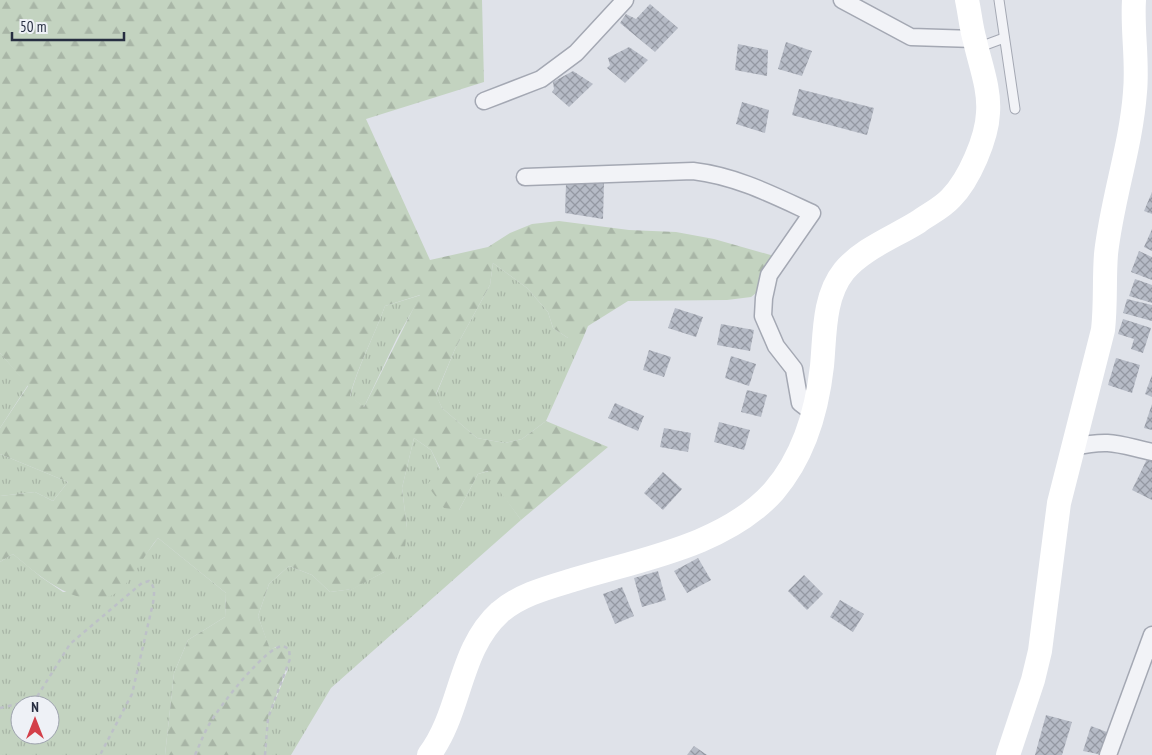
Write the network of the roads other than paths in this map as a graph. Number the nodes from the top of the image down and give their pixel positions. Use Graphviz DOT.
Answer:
graph roads {
  1 [pos="625,0"];
  2 [pos="842,0"];
  3 [pos="967,0"];
  4 [pos="999,0"];
  5 [pos="1134,0"];
  6 [pos="1004,38"];
  7 [pos="975,44"];
  8 [pos="484,101"];
  9 [pos="1015,109"];
  10 [pos="525,178"];
  11 [pos="813,413"];
  12 [pos="1073,448"];
  13 [pos="1152,452"];
  14 [pos="1152,635"];
  15 [pos="1145,676"];
  16 [pos="429,755"];
  17 [pos="1008,755"];
  18 [pos="1108,755"];
  1 -- 8 [label="street"];
  2 -- 7 [label="street"];
  3 -- 7 [label="main road"];
  4 -- 6 [label="lane"];
  5 -- 12 [label="main road"];
  6 -- 7 [label="lane"];
  6 -- 9 [label="lane"];
  7 -- 11 [label="main road"];
  10 -- 11 [label="street"];
  11 -- 16 [label="main road"];
  12 -- 13 [label="street"];
  12 -- 17 [label="main road"];
  14 -- 15 [label="street"];
  15 -- 18 [label="street"];
}
